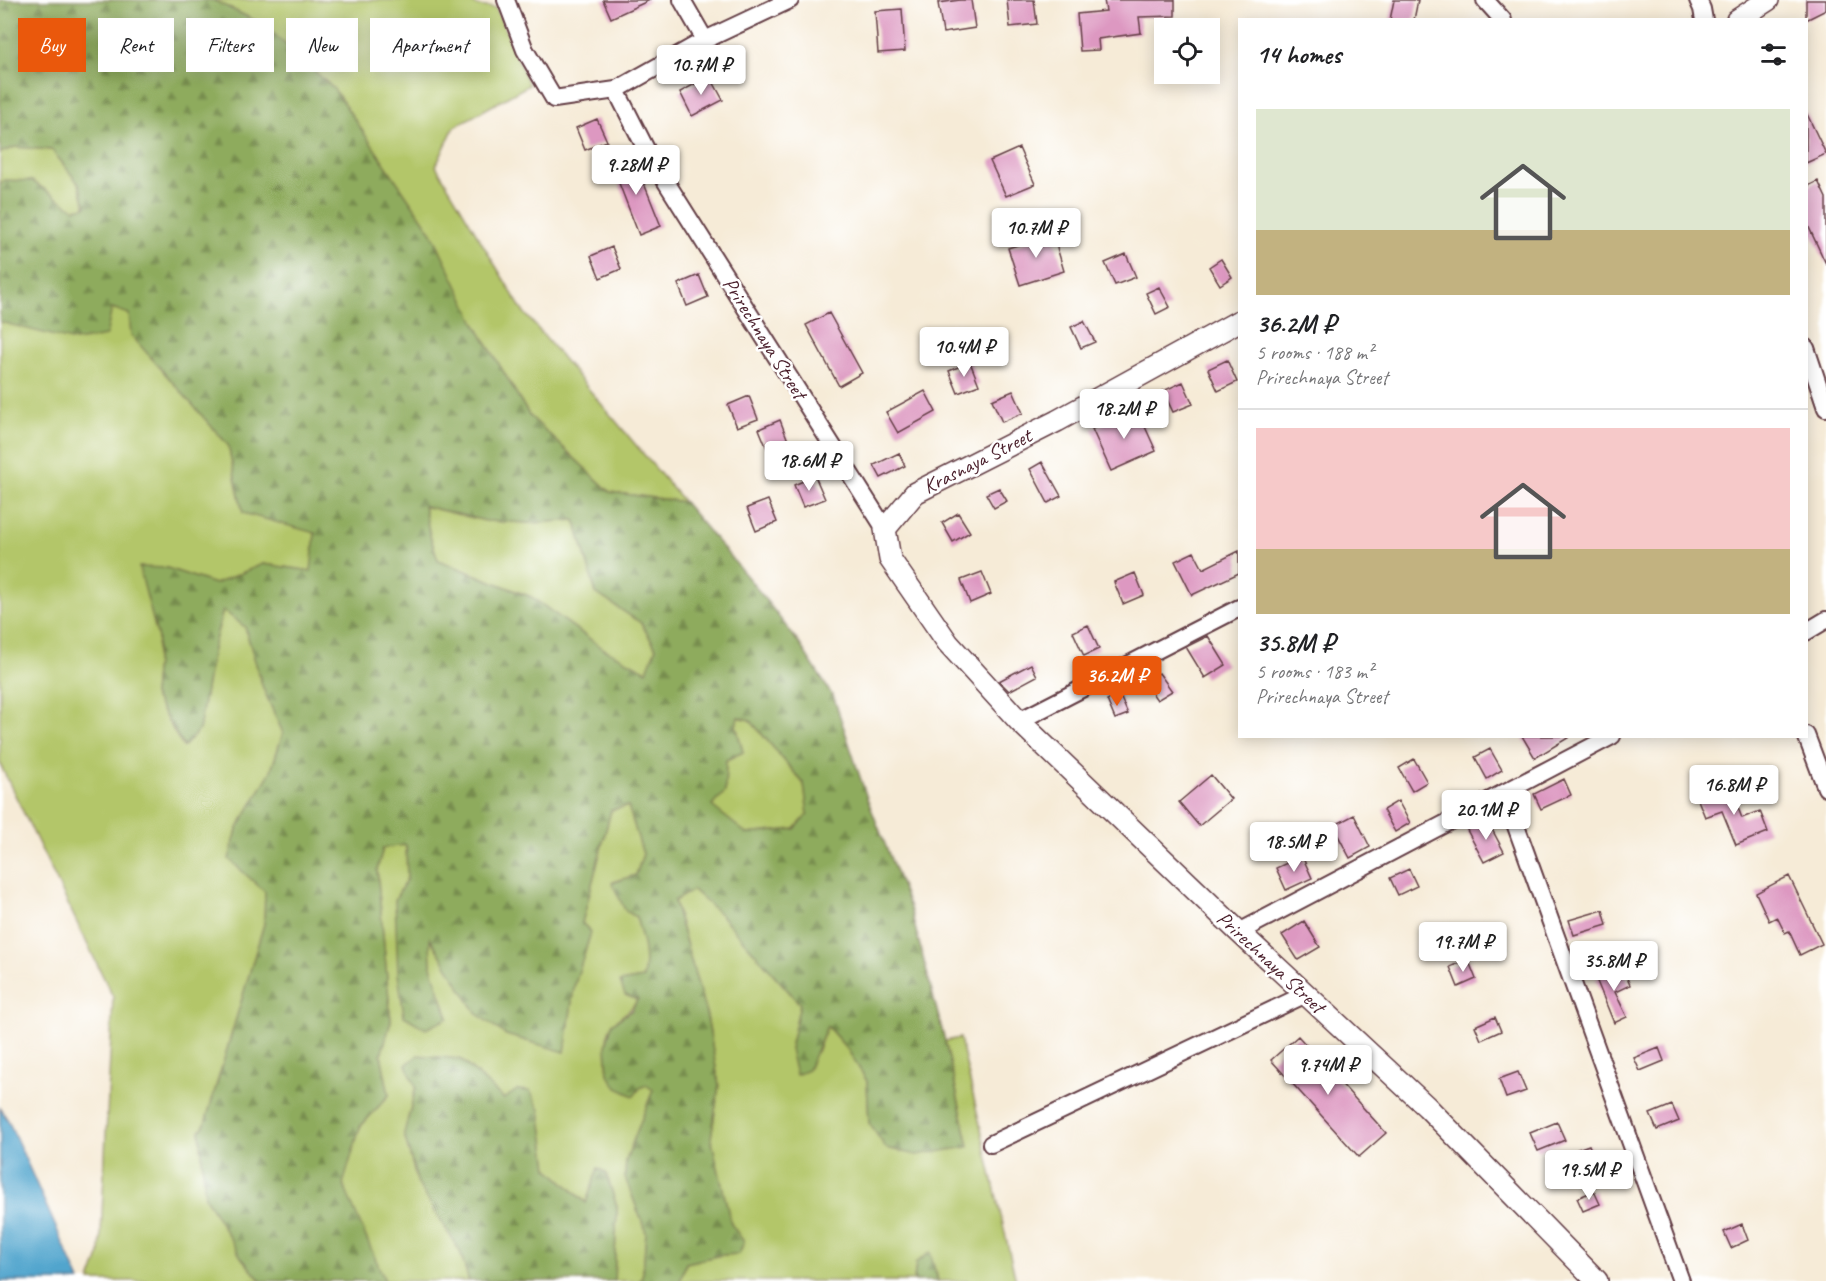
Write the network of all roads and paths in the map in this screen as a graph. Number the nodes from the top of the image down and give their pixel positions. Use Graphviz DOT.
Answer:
graph roads {
  1 [pos="506,0"];
  2 [pos="682,0"];
  3 [pos="789,0"];
  4 [pos="1485,0"];
  5 [pos="1698,0"];
  6 [pos="1768,0"];
  7 [pos="1501,18"];
  8 [pos="1704,18"];
  9 [pos="1740,18"];
  10 [pos="705,40"];
  11 [pos="616,90"];
  12 [pos="1238,322"];
  13 [pos="1808,354"];
  14 [pos="1826,408"];
  15 [pos="885,529"];
  16 [pos="1238,609"];
  17 [pos="1826,620"];
  18 [pos="1808,631"];
  19 [pos="1019,721"];
  20 [pos="1608,738"];
  21 [pos="1807,738"];
  22 [pos="1826,788"];
  23 [pos="1504,793"];
  24 [pos="1239,932"];
  25 [pos="1306,994"];
  26 [pos="991,1144"];
  27 [pos="1597,1281"];
  28 [pos="1681,1281"];
  1 -- 11 [label="street"];
  2 -- 10 [label="street"];
  3 -- 10 [label="street"];
  4 -- 7 [label="street"];
  5 -- 8 [label="street"];
  6 -- 9 [label="street"];
  10 -- 11 [label="street"];
  11 -- 15 [label="street, Prirechnaya Street"];
  12 -- 15 [label="street, Krasnaya Street"];
  13 -- 14 [label="street"];
  15 -- 19 [label="street, Prirechnaya Street"];
  16 -- 19 [label="street"];
  17 -- 18 [label="street"];
  19 -- 24 [label="street, Prirechnaya Street"];
  20 -- 23 [label="street"];
  21 -- 22 [label="street"];
  23 -- 24 [label="street"];
  23 -- 28 [label="street"];
  24 -- 25 [label="street, Prirechnaya Street"];
  25 -- 26 [label="street"];
  25 -- 27 [label="street, Prirechnaya Street"];
}
